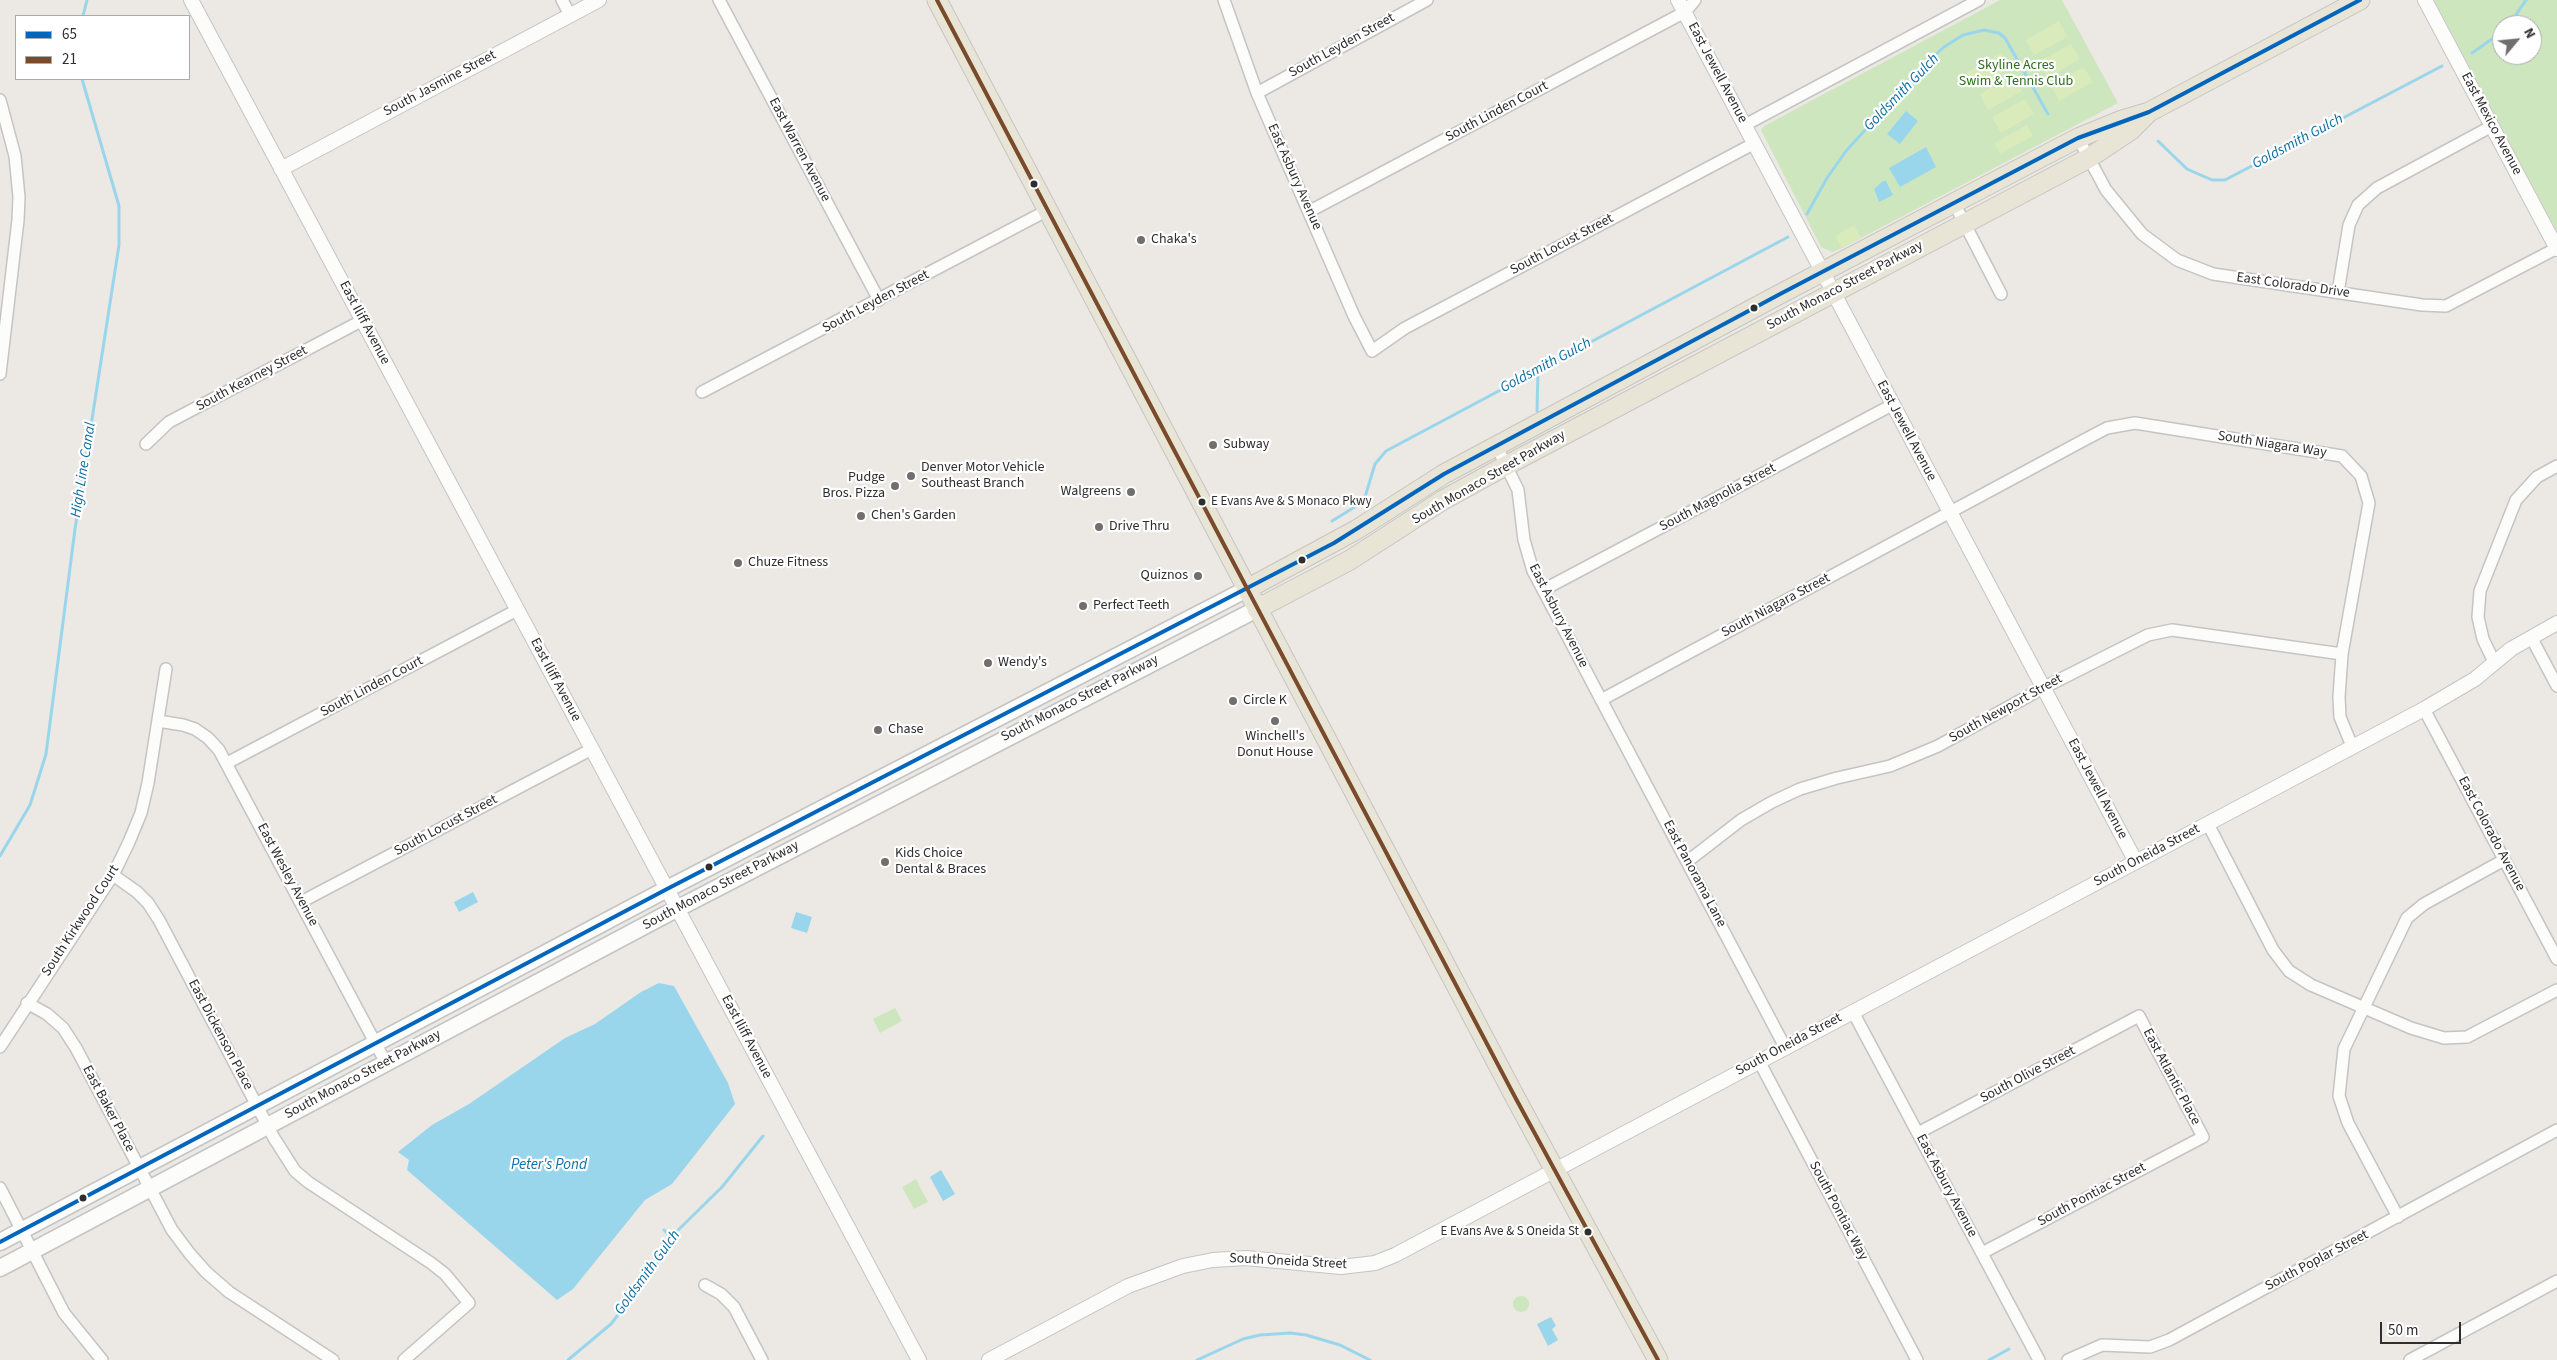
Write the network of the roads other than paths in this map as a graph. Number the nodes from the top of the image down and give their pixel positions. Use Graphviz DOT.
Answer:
graph roads {
  1 [pos="191,0"];
  2 [pos="562,0"];
  3 [pos="599,0"];
  4 [pos="719,0"];
  5 [pos="937,0"];
  6 [pos="1224,0"];
  7 [pos="1427,0"];
  8 [pos="1695,0"];
  9 [pos="2360,0"];
  10 [pos="2425,0"];
  11 [pos="1977,1"];
  12 [pos="1681,6"];
  13 [pos="570,15"];
  14 [pos="1257,93"];
  15 [pos="0,100"];
  16 [pos="2149,112"];
  17 [pos="1745,125"];
  18 [pos="2492,126"];
  19 [pos="2078,138"];
  20 [pos="1754,143"];
  21 [pos="2089,158"];
  22 [pos="281,169"];
  23 [pos="1954,203"];
  24 [pos="1048,210"];
  25 [pos="1310,212"];
  26 [pos="1964,223"];
  27 [pos="2557,249"];
  28 [pos="1822,273"];
  29 [pos="1832,292"];
  30 [pos="2338,292"];
  31 [pos="2002,294"];
  32 [pos="879,300"];
  33 [pos="363,320"];
  34 [pos="1372,351"];
  35 [pos="0,374"];
  36 [pos="702,392"];
  37 [pos="1892,405"];
  38 [pos="146,444"];
  39 [pos="1496,445"];
  40 [pos="1507,464"];
  41 [pos="2557,466"];
  42 [pos="1950,512"];
  43 [pos="1247,589"];
  44 [pos="1543,590"];
  45 [pos="1257,608"];
  46 [pos="517,610"];
  47 [pos="2557,624"];
  48 [pos="2531,637"];
  49 [pos="2342,654"];
  50 [pos="2495,664"];
  51 [pos="166,669"];
  52 [pos="2557,686"];
  53 [pos="2043,688"];
  54 [pos="1602,700"];
  55 [pos="2424,709"];
  56 [pos="158,720"];
  57 [pos="2352,746"];
  58 [pos="592,748"];
  59 [pos="227,763"];
  60 [pos="2208,824"];
  61 [pos="2504,860"];
  62 [pos="1688,861"];
  63 [pos="2136,862"];
  64 [pos="113,875"];
  65 [pos="667,889"];
  66 [pos="301,902"];
  67 [pos="677,908"];
  68 [pos="2557,959"];
  69 [pos="2557,990"];
  70 [pos="28,1003"];
  71 [pos="2363,1007"];
  72 [pos="1853,1012"];
  73 [pos="2139,1016"];
  74 [pos="376,1043"];
  75 [pos="0,1047"];
  76 [pos="1785,1048"];
  77 [pos="1759,1061"];
  78 [pos="386,1063"];
  79 [pos="257,1106"];
  80 [pos="268,1126"];
  81 [pos="2557,1130"];
  82 [pos="1918,1133"];
  83 [pos="2203,1137"];
  84 [pos="140,1168"];
  85 [pos="1554,1170"];
  86 [pos="0,1188"];
  87 [pos="150,1188"];
  88 [pos="2398,1217"];
  89 [pos="23,1230"];
  90 [pos="0,1242"];
  91 [pos="33,1251"];
  92 [pos="1982,1253"];
  93 [pos="0,1268"];
  94 [pos="2557,1282"];
  95 [pos="704,1284"];
  96 [pos="102,1360"];
  97 [pos="333,1360"];
  98 [pos="404,1360"];
  99 [pos="762,1360"];
  100 [pos="919,1360"];
  101 [pos="989,1360"];
  102 [pos="1658,1360"];
  103 [pos="1917,1360"];
  104 [pos="2039,1360"];
  105 [pos="2068,1360"];
  106 [pos="2410,1360"];
  1 -- 22 [label="street, East Iliff Avenue"];
  2 -- 13 [label="street"];
  3 -- 13 [label="street, South Jasmine Street"];
  4 -- 32 [label="street, East Warren Avenue"];
  5 -- 24 [label="main road"];
  6 -- 14 [label="street, East Asbury Avenue"];
  7 -- 14 [label="street, South Leyden Street"];
  8 -- 12 [label="street, South Linden Court"];
  9 -- 16 [label="main road, South Monaco Street Parkway"];
  10 -- 18 [label="street, East Mexico Avenue"];
  11 -- 17 [label="street"];
  12 -- 17 [label="street, East Jewell Avenue"];
  12 -- 25 [label="street, South Linden Court"];
  13 -- 22 [label="street, South Jasmine Street"];
  14 -- 25 [label="street, East Asbury Avenue"];
  15 -- 35 [label="street"];
  16 -- 19 [label="main road, South Monaco Street Parkway"];
  16 -- 21 [label="main road, South Monaco Street Parkway"];
  17 -- 20 [label="street, East Jewell Avenue"];
  18 -- 27 [label="street, East Mexico Avenue"];
  18 -- 30 [label="street"];
  19 -- 21 [label="street, East Colorado Drive"];
  19 -- 23 [label="main road, South Monaco Street Parkway"];
  20 -- 28 [label="street, East Jewell Avenue"];
  20 -- 34 [label="street, South Locust Street"];
  21 -- 26 [label="main road, South Monaco Street Parkway"];
  21 -- 30 [label="street, East Colorado Drive"];
  22 -- 33 [label="street, East Iliff Avenue"];
  23 -- 26 [label="street"];
  23 -- 28 [label="main road, South Monaco Street Parkway"];
  24 -- 32 [label="street, South Leyden Street"];
  24 -- 43 [label="main road"];
  25 -- 34 [label="street, East Asbury Avenue"];
  26 -- 29 [label="main road, South Monaco Street Parkway"];
  26 -- 31 [label="street"];
  27 -- 30 [label="street, East Colorado Drive"];
  28 -- 29 [label="street, East Jewell Avenue"];
  28 -- 39 [label="main road, South Monaco Street Parkway"];
  29 -- 37 [label="street, East Jewell Avenue"];
  29 -- 40 [label="main road, South Monaco Street Parkway"];
  32 -- 36 [label="street, South Leyden Street"];
  33 -- 38 [label="street, South Kearney Street"];
  33 -- 46 [label="street, East Iliff Avenue"];
  37 -- 42 [label="street, East Jewell Avenue"];
  37 -- 44 [label="street, South Magnolia Street"];
  39 -- 40 [label="street, East Asbury Avenue"];
  39 -- 43 [label="main road, South Monaco Street Parkway"];
  40 -- 44 [label="street, East Asbury Avenue"];
  40 -- 45 [label="main road, South Monaco Street Parkway"];
  41 -- 50 [label="street"];
  42 -- 49 [label="street, South Niagara Way"];
  42 -- 53 [label="street, East Jewell Avenue"];
  42 -- 54 [label="street, South Niagara Street"];
  43 -- 45 [label="main road"];
  43 -- 65 [label="main road, South Monaco Street Parkway"];
  44 -- 54 [label="street, East Asbury Avenue"];
  45 -- 67 [label="main road, South Monaco Street Parkway"];
  45 -- 85 [label="main road"];
  46 -- 58 [label="street, East Iliff Avenue"];
  46 -- 59 [label="street, South Linden Court"];
  47 -- 48 [label="street, South Oneida Street"];
  48 -- 50 [label="street, South Oneida Street"];
  48 -- 52 [label="street"];
  49 -- 53 [label="street, South Newport Street"];
  49 -- 57 [label="street, South Niagara Way"];
  50 -- 55 [label="street, South Oneida Street"];
  51 -- 56 [label="street, South Kirkwood Court"];
  53 -- 62 [label="street, South Newport Street"];
  53 -- 63 [label="street, East Jewell Avenue"];
  54 -- 62 [label="street, East Panorama Lane"];
  55 -- 57 [label="street, South Oneida Street"];
  55 -- 61 [label="street, East Colorado Avenue"];
  56 -- 59 [label="street, East Wesley Avenue"];
  56 -- 64 [label="street, South Kirkwood Court"];
  57 -- 60 [label="street, South Oneida Street"];
  58 -- 65 [label="street, East Iliff Avenue"];
  58 -- 66 [label="street, South Locust Street"];
  59 -- 66 [label="street, East Wesley Avenue"];
  60 -- 63 [label="street, South Oneida Street"];
  60 -- 71 [label="street"];
  61 -- 68 [label="street, East Colorado Avenue"];
  61 -- 71 [label="street"];
  62 -- 76 [label="street, East Panorama Lane"];
  63 -- 72 [label="street, South Oneida Street"];
  64 -- 70 [label="street, South Kirkwood Court"];
  64 -- 79 [label="street, East Dickenson Place"];
  65 -- 67 [label="street, East Iliff Avenue"];
  65 -- 74 [label="main road, South Monaco Street Parkway"];
  66 -- 74 [label="street, East Wesley Avenue"];
  67 -- 78 [label="main road, South Monaco Street Parkway"];
  67 -- 100 [label="street, East Iliff Avenue"];
  69 -- 71 [label="street"];
  70 -- 75 [label="street, South Kirkwood Court"];
  70 -- 84 [label="street, East Baker Place"];
  71 -- 88 [label="street"];
  72 -- 76 [label="street, South Oneida Street"];
  72 -- 82 [label="street, East Asbury Avenue"];
  73 -- 82 [label="street, South Olive Street"];
  73 -- 83 [label="street, East Atlantic Place"];
  74 -- 78 [label="street, East Wesley Avenue"];
  74 -- 79 [label="main road, South Monaco Street Parkway"];
  76 -- 77 [label="street, South Oneida Street"];
  77 -- 85 [label="street, South Oneida Street"];
  77 -- 103 [label="street, South Pontiac Way"];
  78 -- 80 [label="main road, South Monaco Street Parkway"];
  79 -- 80 [label="street, East Dickenson Place"];
  79 -- 84 [label="main road, South Monaco Street Parkway"];
  80 -- 87 [label="main road, South Monaco Street Parkway"];
  80 -- 98 [label="street, East Dickenson Place"];
  81 -- 88 [label="street, South Poplar Street"];
  82 -- 92 [label="street, East Asbury Avenue"];
  83 -- 92 [label="street, South Pontiac Street"];
  84 -- 87 [label="street, East Baker Place"];
  84 -- 89 [label="main road, South Monaco Street Parkway"];
  85 -- 101 [label="street, South Oneida Street"];
  85 -- 102 [label="main road"];
  86 -- 89 [label="street"];
  87 -- 91 [label="main road, South Monaco Street Parkway"];
  87 -- 97 [label="street, East Baker Place"];
  88 -- 105 [label="street, South Poplar Street"];
  89 -- 90 [label="main road, South Monaco Street Parkway"];
  89 -- 91 [label="street"];
  91 -- 93 [label="main road, South Monaco Street Parkway"];
  91 -- 96 [label="street"];
  92 -- 104 [label="street, East Asbury Avenue"];
  94 -- 106 [label="street"];
  95 -- 99 [label="street"];
}
